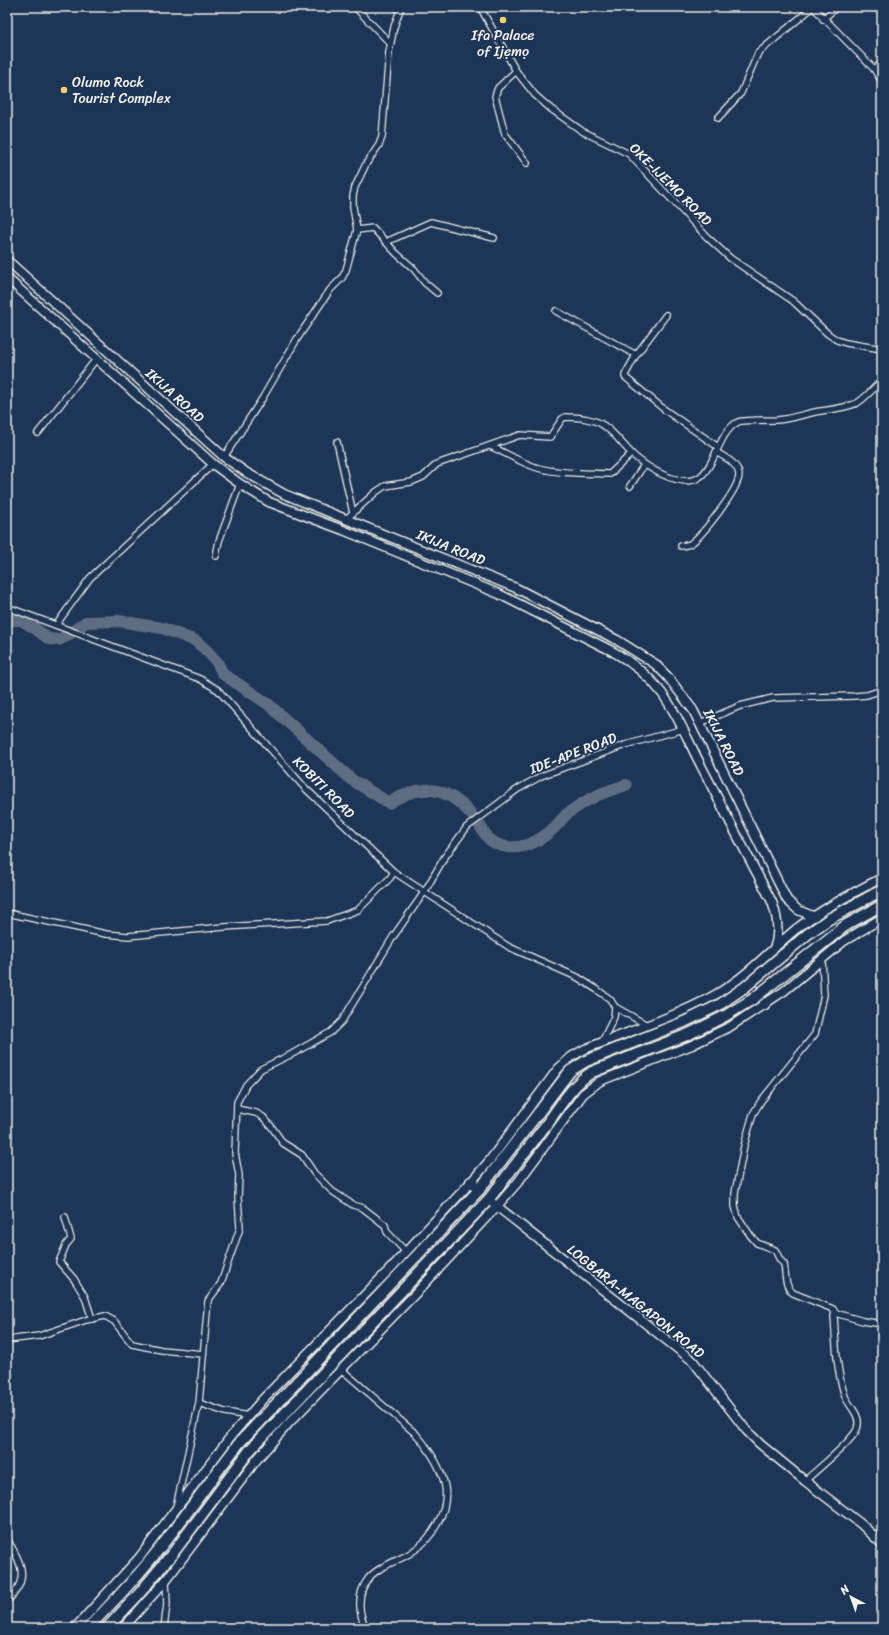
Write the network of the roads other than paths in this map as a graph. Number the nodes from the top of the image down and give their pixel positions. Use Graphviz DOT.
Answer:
graph roads {
  1 [pos="355,7"];
  2 [pos="401,7"];
  3 [pos="480,7"];
  4 [pos="837,7"];
  5 [pos="823,19"];
  6 [pos="390,43"];
  7 [pos="882,64"];
  8 [pos="874,70"];
  9 [pos="516,71"];
  10 [pos="882,82"];
  11 [pos="718,118"];
  12 [pos="527,163"];
  13 [pos="357,230"];
  14 [pos="494,238"];
  15 [pos="386,242"];
  16 [pos="7,260"];
  17 [pos="7,278"];
  18 [pos="437,293"];
  19 [pos="556,312"];
  20 [pos="666,315"];
  21 [pos="882,349"];
  22 [pos="636,355"];
  23 [pos="96,358"];
  24 [pos="882,381"];
  25 [pos="38,433"];
  26 [pos="337,442"];
  27 [pos="490,446"];
  28 [pos="717,450"];
  29 [pos="631,454"];
  30 [pos="224,457"];
  31 [pos="213,464"];
  32 [pos="644,465"];
  33 [pos="240,484"];
  34 [pos="630,486"];
  35 [pos="353,513"];
  36 [pos="346,519"];
  37 [pos="681,546"];
  38 [pos="216,556"];
  39 [pos="7,607"];
  40 [pos="56,625"];
  41 [pos="882,690"];
  42 [pos="700,723"];
  43 [pos="684,728"];
  44 [pos="394,872"];
  45 [pos="882,878"];
  46 [pos="882,890"];
  47 [pos="425,891"];
  48 [pos="882,905"];
  49 [pos="7,913"];
  50 [pos="815,917"];
  51 [pos="882,918"];
  52 [pos="774,949"];
  53 [pos="822,959"];
  54 [pos="743,975"];
  55 [pos="765,1005"];
  56 [pos="615,1007"];
  57 [pos="647,1025"];
  58 [pos="602,1042"];
  59 [pos="237,1109"];
  60 [pos="470,1182"];
  61 [pos="479,1190"];
  62 [pos="489,1199"];
  63 [pos="497,1206"];
  64 [pos="65,1217"];
  65 [pos="406,1252"];
  66 [pos="835,1313"];
  67 [pos="92,1318"];
  68 [pos="882,1324"];
  69 [pos="7,1340"];
  70 [pos="203,1354"];
  71 [pos="841,1357"];
  72 [pos="838,1364"];
  73 [pos="341,1369"];
  74 [pos="199,1403"];
  75 [pos="249,1416"];
  76 [pos="805,1481"];
  77 [pos="175,1509"];
  78 [pos="7,1539"];
  79 [pos="882,1544"];
  80 [pos="166,1580"];
  81 [pos="7,1601"];
  82 [pos="75,1628"];
  83 [pos="88,1628"];
  84 [pos="107,1628"];
  85 [pos="123,1628"];
  86 [pos="164,1628"];
  87 [pos="366,1628"];
  1 -- 6 [label="street"];
  2 -- 6 [label="street"];
  3 -- 9 [label="street, OKE-IJEMO ROAD"];
  4 -- 5 [label="street"];
  5 -- 8 [label="street"];
  5 -- 11 [label="street"];
  6 -- 13 [label="street"];
  7 -- 8 [label="street"];
  8 -- 10 [label="street"];
  9 -- 12 [label="street"];
  9 -- 21 [label="street, OKE-IJEMO ROAD"];
  13 -- 15 [label="street"];
  13 -- 30 [label="street"];
  14 -- 15 [label="street"];
  15 -- 18 [label="street"];
  16 -- 30 [label="street, IKIJA ROAD"];
  17 -- 23 [label="street, IKIJA ROAD"];
  19 -- 22 [label="street"];
  20 -- 22 [label="street"];
  22 -- 28 [label="street"];
  23 -- 25 [label="street"];
  23 -- 31 [label="street, IKIJA ROAD"];
  24 -- 28 [label="street"];
  26 -- 35 [label="street"];
  27 -- 29 [label="street"];
  27 -- 29 [label="street"];
  27 -- 35 [label="street"];
  28 -- 32 [label="street"];
  28 -- 37 [label="street"];
  29 -- 32 [label="street"];
  30 -- 36 [label="street, IKIJA ROAD"];
  31 -- 33 [label="street, IKIJA ROAD"];
  31 -- 40 [label="street"];
  32 -- 34 [label="street"];
  33 -- 38 [label="street"];
  33 -- 43 [label="street, IKIJA ROAD"];
  35 -- 36 [label="street"];
  36 -- 42 [label="street, IKIJA ROAD"];
  39 -- 40 [label="street, KOBITI ROAD"];
  40 -- 44 [label="street, KOBITI ROAD"];
  41 -- 42 [label="street"];
  42 -- 50 [label="street, IKIJA ROAD"];
  43 -- 47 [label="street, IDE-APE ROAD"];
  43 -- 52 [label="street, IKIJA ROAD"];
  44 -- 47 [label="street, KOBITI ROAD"];
  44 -- 49 [label="street"];
  45 -- 50 [label="street"];
  46 -- 61 [label="highway, bridge"];
  47 -- 56 [label="street, KOBITI ROAD"];
  47 -- 59 [label="street, IDE-APE ROAD"];
  48 -- 62 [label="highway, bridge"];
  50 -- 52 [label="street"];
  51 -- 53 [label="street"];
  52 -- 54 [label="street"];
  53 -- 55 [label="street"];
  53 -- 66 [label="street"];
  54 -- 55 [label="street"];
  54 -- 57 [label="street"];
  55 -- 63 [label="street"];
  56 -- 57 [label="street, KOBITI ROAD"];
  56 -- 58 [label="street"];
  57 -- 58 [label="street"];
  58 -- 60 [label="street"];
  59 -- 65 [label="street"];
  59 -- 70 [label="street, IDE-APE ROAD"];
  60 -- 61 [label="highway"];
  60 -- 65 [label="street"];
  61 -- 83 [label="highway"];
  62 -- 63 [label="street, LOGBARA-MAGAPON ROAD"];
  62 -- 84 [label="highway"];
  63 -- 73 [label="street"];
  63 -- 76 [label="street, LOGBARA-MAGAPON ROAD"];
  64 -- 67 [label="street"];
  65 -- 75 [label="street"];
  66 -- 68 [label="street"];
  66 -- 72 [label="street"];
  67 -- 69 [label="street"];
  67 -- 70 [label="street"];
  70 -- 74 [label="street, IDE-APE ROAD"];
  71 -- 72 [label="street"];
  72 -- 76 [label="street"];
  73 -- 80 [label="street"];
  73 -- 87 [label="street"];
  74 -- 75 [label="street"];
  74 -- 77 [label="street, IDE-APE ROAD"];
  75 -- 77 [label="street"];
  76 -- 79 [label="street, LOGBARA-MAGAPON ROAD"];
  77 -- 82 [label="street"];
  78 -- 81 [label="street"];
  80 -- 85 [label="street"];
  80 -- 86 [label="street"];
}
